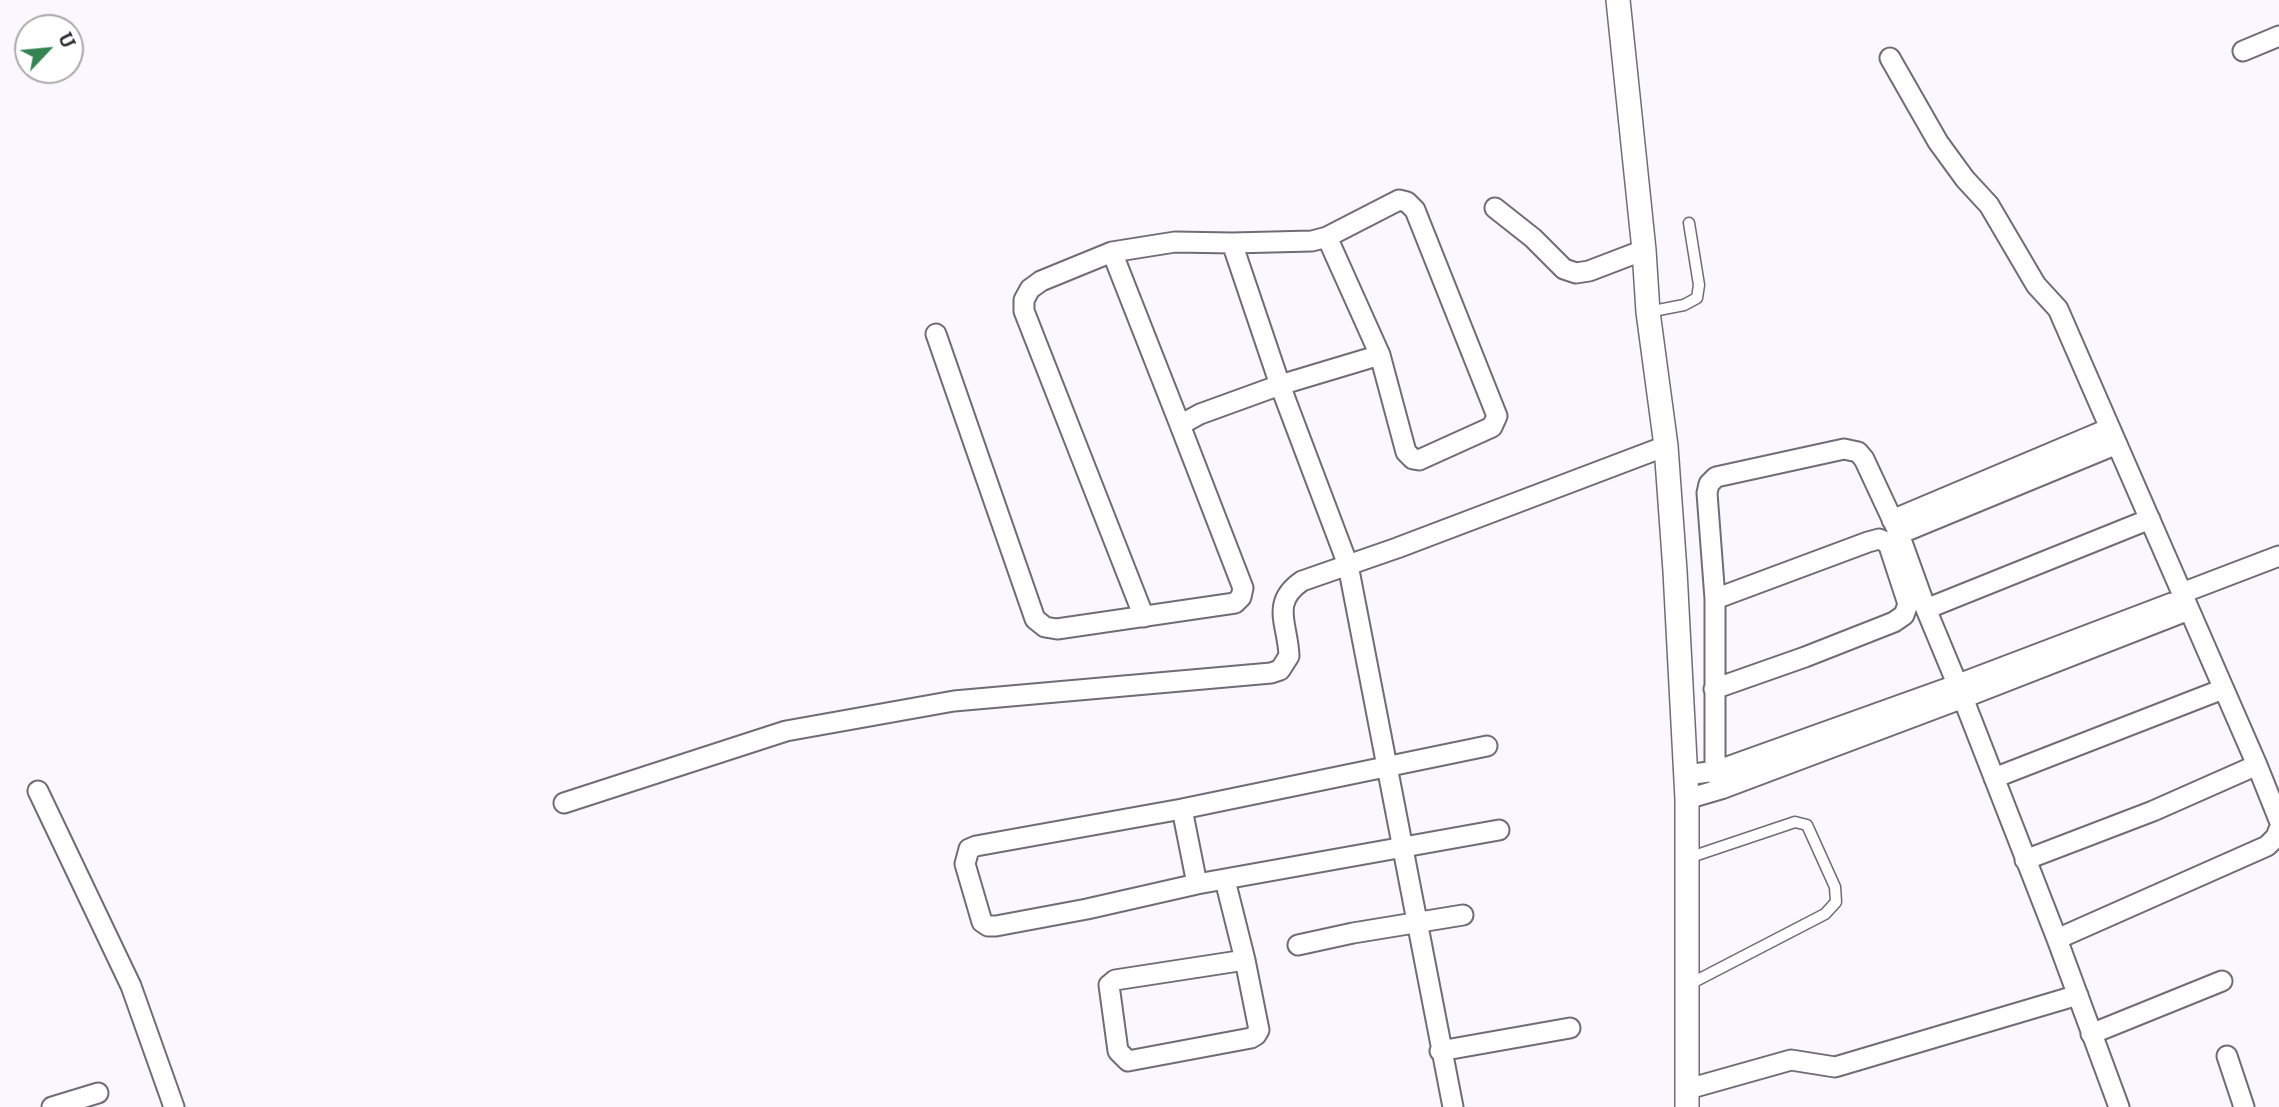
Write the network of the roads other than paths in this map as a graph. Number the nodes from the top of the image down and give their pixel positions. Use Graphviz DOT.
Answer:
graph roads {
  1 [pos="1618,0"];
  2 [pos="2279,36"];
  3 [pos="2243,51"];
  4 [pos="1890,58"];
  5 [pos="1495,208"];
  6 [pos="1689,223"];
  7 [pos="1328,237"];
  8 [pos="1232,243"];
  9 [pos="1644,250"];
  10 [pos="1112,252"];
  11 [pos="1648,312"];
  12 [pos="936,334"];
  13 [pos="1380,355"];
  14 [pos="1280,385"];
  15 [pos="1180,425"];
  16 [pos="2114,436"];
  17 [pos="1666,446"];
  18 [pos="2150,519"];
  19 [pos="1895,527"];
  20 [pos="2279,556"];
  21 [pos="1348,565"];
  22 [pos="1715,599"];
  23 [pos="2185,600"];
  24 [pos="1926,610"];
  25 [pos="1144,617"];
  26 [pos="1714,689"];
  27 [pos="2223,689"];
  28 [pos="1960,692"];
  29 [pos="1487,746"];
  30 [pos="2258,765"];
  31 [pos="1387,767"];
  32 [pos="1686,775"];
  33 [pos="1994,778"];
  34 [pos="1718,780"];
  35 [pos="38,791"];
  36 [pos="1687,799"];
  37 [pos="564,803"];
  38 [pos="1182,809"];
  39 [pos="2279,820"];
  40 [pos="2279,829"];
  41 [pos="1499,831"];
  42 [pos="1401,847"];
  43 [pos="1688,858"];
  44 [pos="2025,860"];
  45 [pos="1225,880"];
  46 [pos="1197,884"];
  47 [pos="1464,915"];
  48 [pos="1416,923"];
  49 [pos="2057,939"];
  50 [pos="1298,945"];
  51 [pos="1245,960"];
  52 [pos="2222,981"];
  53 [pos="1688,985"];
  54 [pos="2078,995"];
  55 [pos="1570,1028"];
  56 [pos="2091,1034"];
  57 [pos="1440,1051"];
  58 [pos="2227,1056"];
  59 [pos="99,1093"];
  60 [pos="1688,1098"];
  61 [pos="52,1107"];
  62 [pos="174,1107"];
  63 [pos="1453,1107"];
  64 [pos="2119,1107"];
  65 [pos="2244,1107"];
  1 -- 9 [label="street"];
  2 -- 3 [label="street"];
  4 -- 16 [label="street"];
  5 -- 9 [label="street"];
  6 -- 11 [label="lane"];
  7 -- 8 [label="street"];
  7 -- 13 [label="street"];
  7 -- 13 [label="street"];
  8 -- 10 [label="street"];
  8 -- 14 [label="street"];
  9 -- 11 [label="street"];
  10 -- 15 [label="street"];
  10 -- 25 [label="street"];
  11 -- 17 [label="street"];
  12 -- 25 [label="street"];
  13 -- 14 [label="street"];
  14 -- 15 [label="street"];
  14 -- 21 [label="street"];
  15 -- 25 [label="street"];
  16 -- 18 [label="street"];
  16 -- 19 [label="street"];
  17 -- 21 [label="street"];
  17 -- 32 [label="street"];
  18 -- 23 [label="street"];
  18 -- 24 [label="street"];
  19 -- 22 [label="street"];
  19 -- 24 [label="street"];
  20 -- 23 [label="street"];
  21 -- 31 [label="street"];
  21 -- 37 [label="street"];
  22 -- 26 [label="street"];
  22 -- 26 [label="street"];
  23 -- 27 [label="street"];
  23 -- 28 [label="street"];
  24 -- 28 [label="street"];
  26 -- 34 [label="street"];
  27 -- 30 [label="street"];
  27 -- 33 [label="street"];
  28 -- 33 [label="street"];
  28 -- 34 [label="street"];
  29 -- 31 [label="street"];
  30 -- 39 [label="street"];
  30 -- 44 [label="street"];
  31 -- 38 [label="street"];
  31 -- 42 [label="street"];
  32 -- 34 [label="street"];
  32 -- 36 [label="street"];
  33 -- 44 [label="street"];
  34 -- 36 [label="street"];
  35 -- 62 [label="street"];
  36 -- 43 [label="street"];
  38 -- 46 [label="street"];
  38 -- 46 [label="street"];
  40 -- 49 [label="street"];
  41 -- 42 [label="street"];
  42 -- 45 [label="street"];
  42 -- 48 [label="street"];
  43 -- 53 [label="street"];
  43 -- 53 [label="lane"];
  44 -- 49 [label="street"];
  45 -- 46 [label="street"];
  45 -- 51 [label="street"];
  47 -- 48 [label="street"];
  48 -- 50 [label="street"];
  48 -- 57 [label="street"];
  49 -- 54 [label="street"];
  51 -- 51 [label="street"];
  52 -- 56 [label="street"];
  53 -- 60 [label="street"];
  54 -- 56 [label="street"];
  54 -- 60 [label="street"];
  55 -- 57 [label="street"];
  56 -- 64 [label="street"];
  57 -- 63 [label="street"];
  58 -- 65 [label="street"];
  59 -- 61 [label="street"];
}
